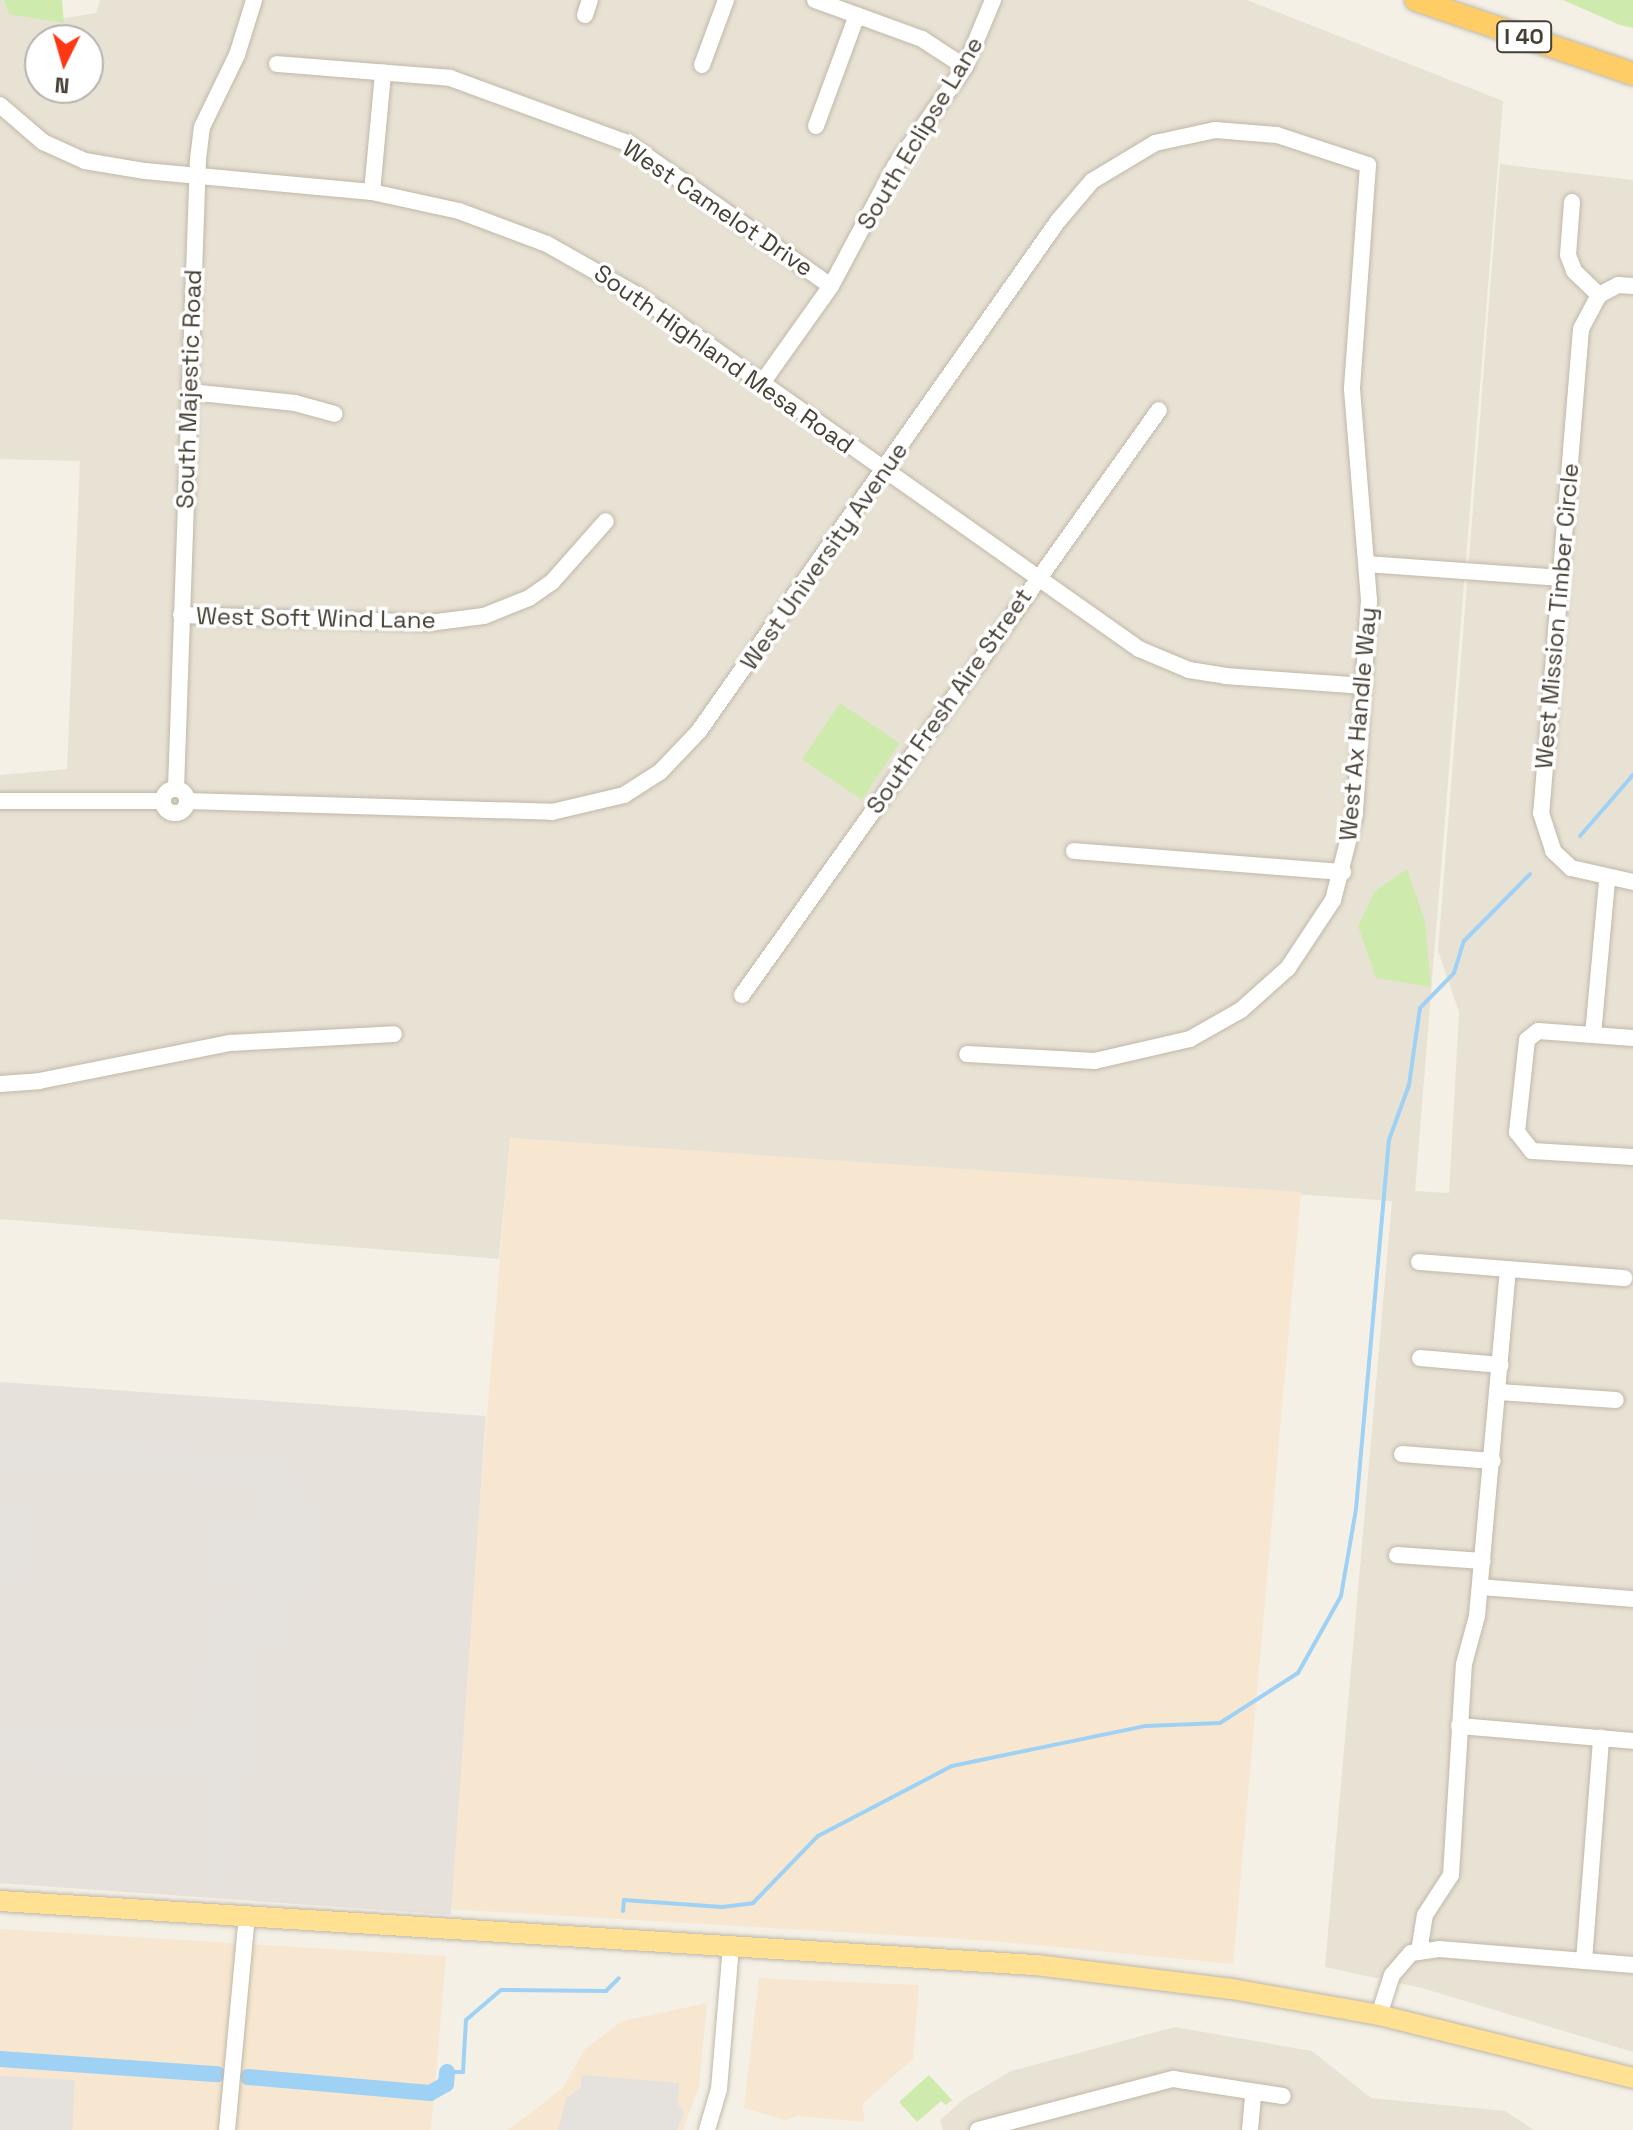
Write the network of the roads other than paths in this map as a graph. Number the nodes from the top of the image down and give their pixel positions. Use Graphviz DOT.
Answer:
graph roads {
  1 [pos="254,0"];
  2 [pos="726,0"];
  3 [pos="815,0"];
  4 [pos="993,0"];
  5 [pos="1416,0"];
  6 [pos="853,9"];
  7 [pos="277,64"];
  8 [pos="702,65"];
  9 [pos="965,67"];
  10 [pos="383,73"];
  11 [pos="1633,74"];
  12 [pos="0,105"];
  13 [pos="816,126"];
  14 [pos="1368,165"];
  15 [pos="196,175"];
  16 [pos="372,192"];
  17 [pos="1572,202"];
  18 [pos="831,286"];
  19 [pos="1633,286"];
  20 [pos="1599,295"];
  21 [pos="762,383"];
  22 [pos="190,392"];
  23 [pos="1159,410"];
  24 [pos="335,414"];
  25 [pos="884,470"];
  26 [pos="606,521"];
  27 [pos="1367,564"];
  28 [pos="1037,576"];
  29 [pos="1560,578"];
  30 [pos="181,615"];
  31 [pos="1365,686"];
  32 [pos="175,797"];
  33 [pos="0,801"];
  34 [pos="1074,851"];
  35 [pos="1343,872"];
  36 [pos="1607,880"];
  37 [pos="1633,882"];
  38 [pos="742,995"];
  39 [pos="394,1034"];
  40 [pos="1593,1035"];
  41 [pos="1633,1038"];
  42 [pos="967,1054"];
  43 [pos="0,1084"];
  44 [pos="1633,1157"];
  45 [pos="1419,1262"];
  46 [pos="1508,1269"];
  47 [pos="1624,1278"];
  48 [pos="1420,1358"];
  49 [pos="1501,1365"];
  50 [pos="1499,1392"];
  51 [pos="1616,1400"];
  52 [pos="1402,1454"];
  53 [pos="1493,1461"];
  54 [pos="1397,1555"];
  55 [pos="1483,1561"];
  56 [pos="1480,1587"];
  57 [pos="1633,1599"];
  58 [pos="1459,1726"];
  59 [pos="1601,1738"];
  60 [pos="1633,1741"];
  61 [pos="0,1901"];
  62 [pos="247,1915"];
  63 [pos="731,1946"];
  64 [pos="1419,1952"];
  65 [pos="1584,1961"];
  66 [pos="1633,1965"];
  67 [pos="1379,2015"];
  68 [pos="1633,2078"];
  69 [pos="1253,2092"];
  70 [pos="1283,2096"];
  71 [pos="227,2130"];
  72 [pos="707,2130"];
  73 [pos="978,2130"];
  74 [pos="1250,2130"];
  1 -- 15 [label="street, South Majestic Road"];
  2 -- 8 [label="street"];
  3 -- 6 [label="street"];
  4 -- 9 [label="street, South Eclipse Lane"];
  5 -- 11 [label="highway, I 40"];
  6 -- 9 [label="street"];
  6 -- 13 [label="street"];
  7 -- 10 [label="street, West Camelot Drive"];
  9 -- 18 [label="street, South Eclipse Lane"];
  10 -- 16 [label="street"];
  10 -- 18 [label="street, West Camelot Drive"];
  12 -- 15 [label="street, South Highland Mesa Road"];
  14 -- 25 [label="street, West University Avenue"];
  14 -- 27 [label="street, West Ax Handle Way"];
  15 -- 16 [label="street, South Highland Mesa Road"];
  15 -- 22 [label="street, South Majestic Road"];
  16 -- 21 [label="street, South Highland Mesa Road"];
  17 -- 20 [label="street"];
  18 -- 21 [label="street, South Eclipse Lane"];
  19 -- 20 [label="street"];
  20 -- 29 [label="street, West Mission Timber Circle"];
  21 -- 25 [label="street, South Highland Mesa Road"];
  22 -- 24 [label="street"];
  22 -- 30 [label="street, South Majestic Road"];
  23 -- 28 [label="street, South Fresh Aire Street"];
  25 -- 28 [label="street, South Highland Mesa Road"];
  25 -- 32 [label="street, West University Avenue"];
  26 -- 30 [label="street, West Soft Wind Lane"];
  27 -- 29 [label="street"];
  27 -- 31 [label="street, West Ax Handle Way"];
  28 -- 31 [label="street, South Highland Mesa Road"];
  28 -- 38 [label="street, South Fresh Aire Street"];
  29 -- 36 [label="street, West Mission Timber Circle"];
  30 -- 32 [label="street, South Majestic Road"];
  31 -- 35 [label="street, West Ax Handle Way"];
  32 -- 33 [label="street, West University Avenue"];
  34 -- 35 [label="street"];
  35 -- 42 [label="street, West Ax Handle Way"];
  36 -- 37 [label="street, West Mission Timber Circle"];
  36 -- 40 [label="street"];
  39 -- 43 [label="street"];
  40 -- 41 [label="street"];
  40 -- 44 [label="street"];
  45 -- 46 [label="street"];
  46 -- 47 [label="street"];
  46 -- 49 [label="street"];
  48 -- 49 [label="street"];
  49 -- 50 [label="street"];
  50 -- 51 [label="street"];
  50 -- 53 [label="street"];
  52 -- 53 [label="street"];
  53 -- 55 [label="street"];
  54 -- 55 [label="street"];
  55 -- 56 [label="street"];
  56 -- 57 [label="street"];
  56 -- 58 [label="street"];
  58 -- 59 [label="street"];
  58 -- 64 [label="street"];
  59 -- 60 [label="street"];
  59 -- 65 [label="street"];
  61 -- 62 [label="main road"];
  62 -- 63 [label="main road"];
  62 -- 71 [label="street"];
  63 -- 67 [label="main road"];
  63 -- 72 [label="street"];
  64 -- 65 [label="street"];
  64 -- 67 [label="street"];
  65 -- 66 [label="street"];
  67 -- 68 [label="main road"];
  69 -- 70 [label="street"];
  69 -- 73 [label="street"];
  69 -- 74 [label="street"];
}
